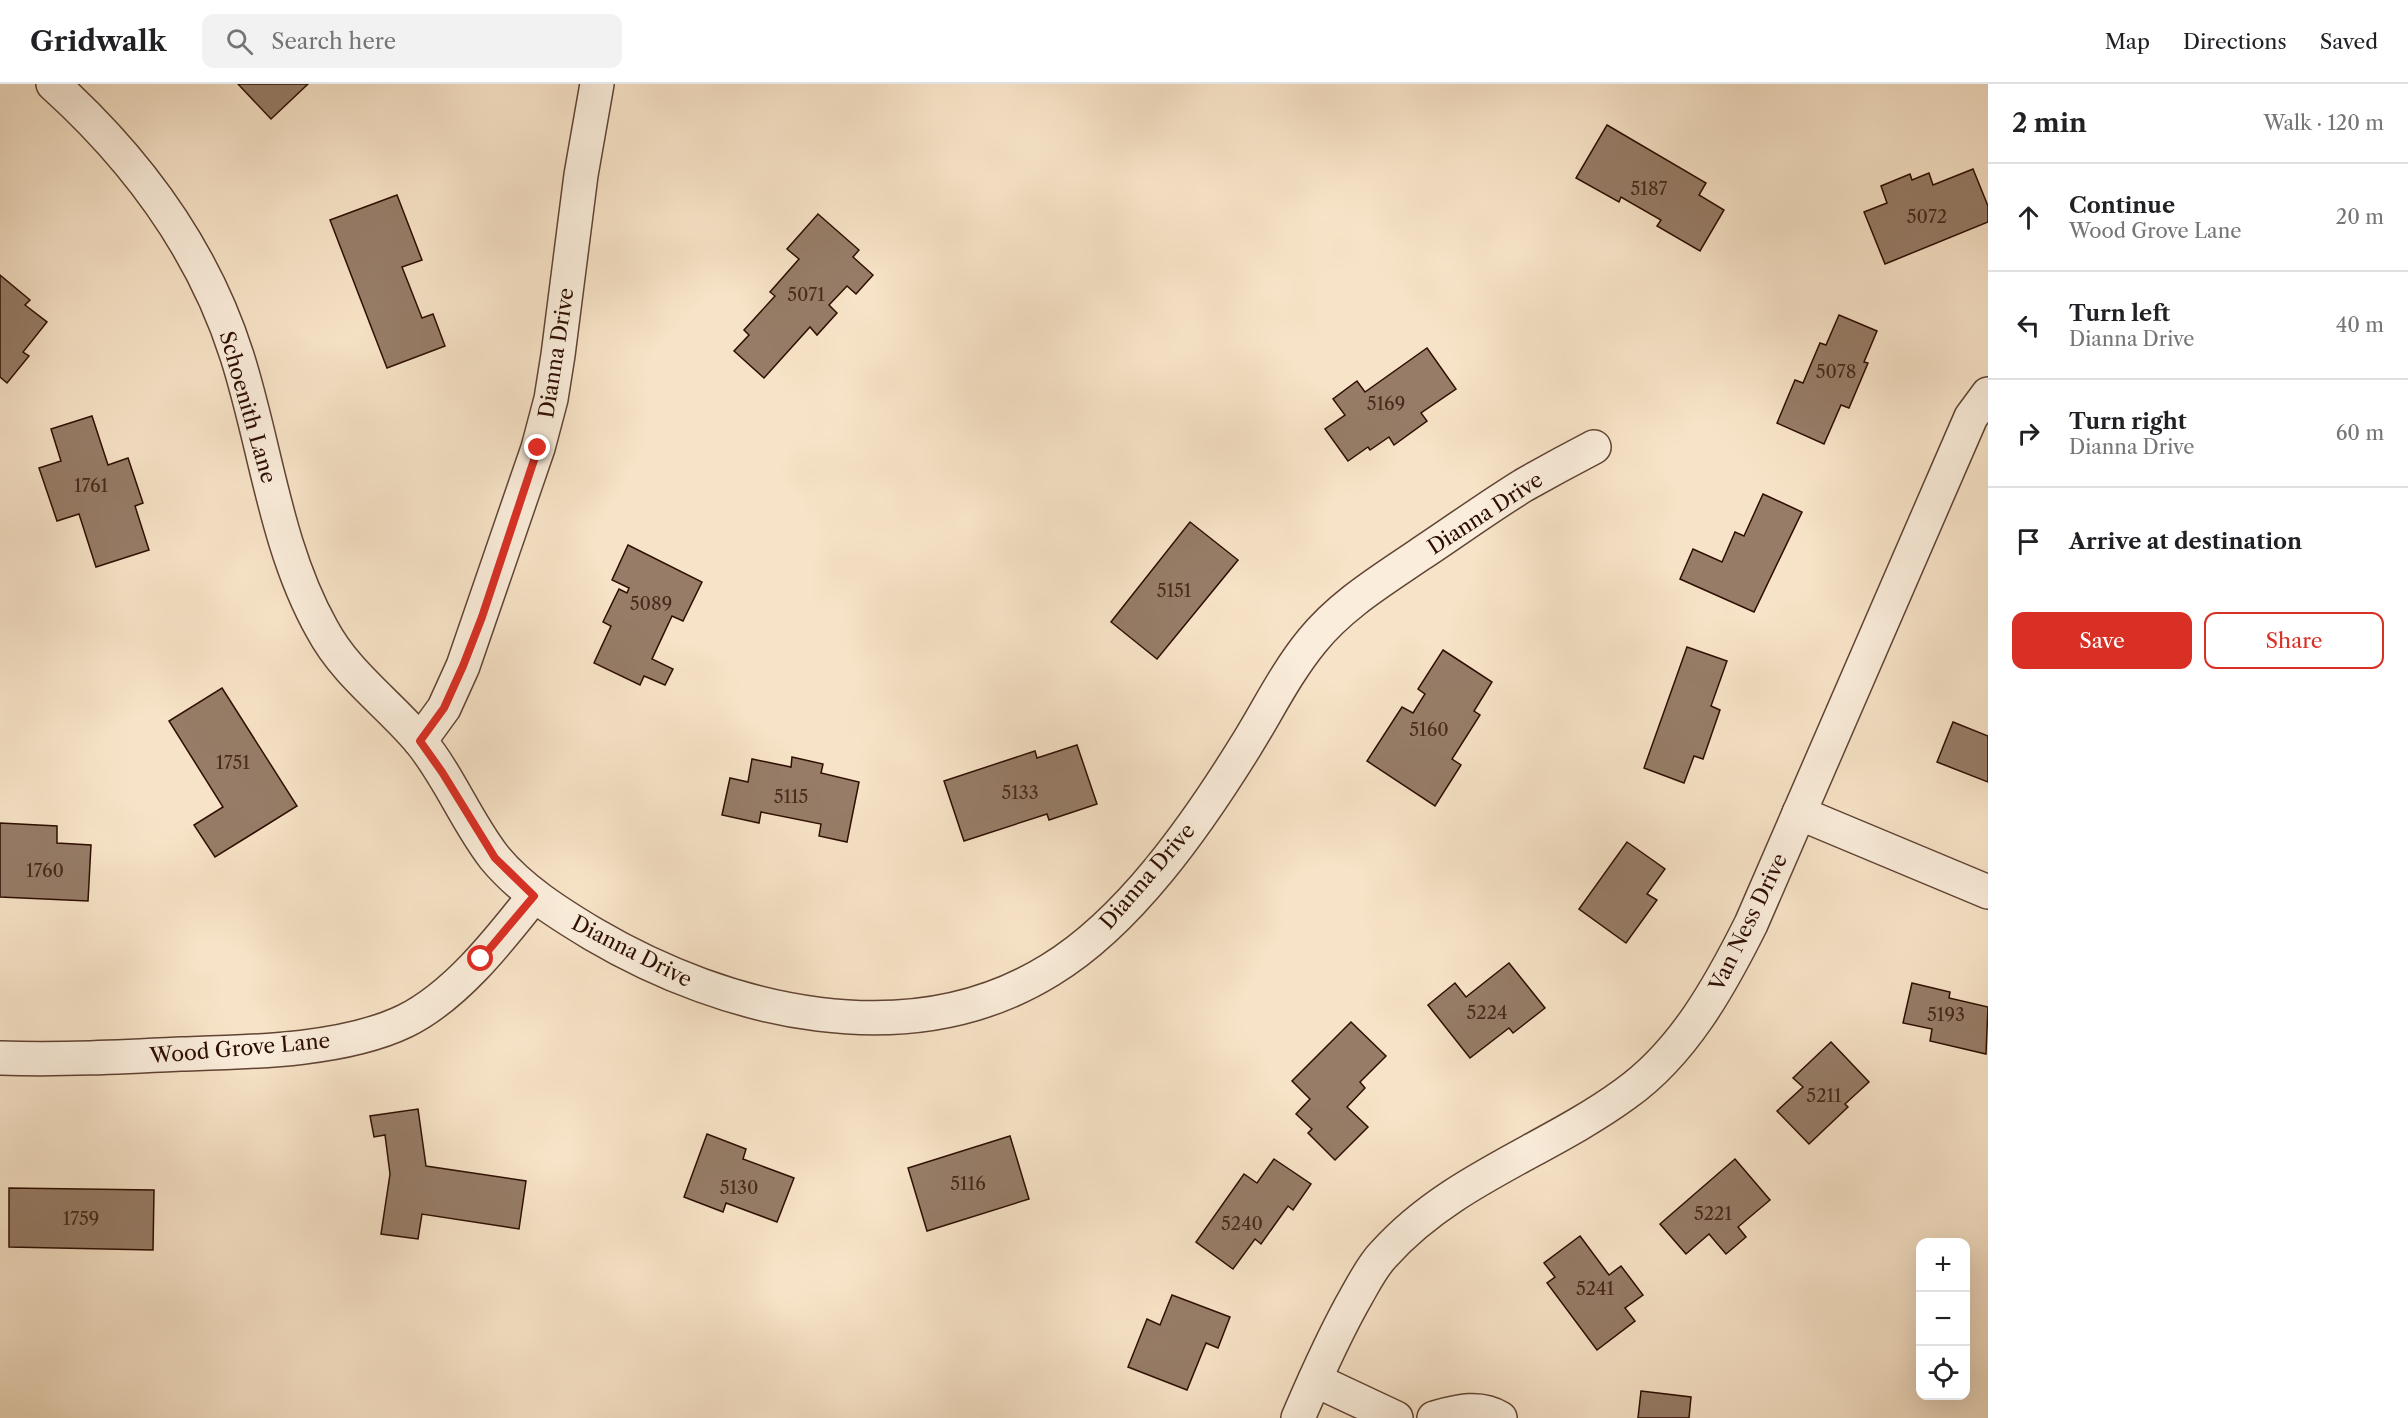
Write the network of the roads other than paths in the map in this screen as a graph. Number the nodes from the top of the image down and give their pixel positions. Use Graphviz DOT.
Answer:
graph roads {
  1 [pos="53,84"];
  2 [pos="597,84"];
  3 [pos="1988,394"];
  4 [pos="1594,447"];
  5 [pos="420,741"];
  6 [pos="1799,813"];
  7 [pos="1988,892"];
  8 [pos="534,896"];
  9 [pos="0,1058"];
  10 [pos="1315,1380"];
  11 [pos="1298,1418"];
  12 [pos="1396,1418"];
  13 [pos="1434,1418"];
  14 [pos="1500,1418"];
  1 -- 5 [label="street, Schoenith Lane"];
  2 -- 5 [label="street, Dianna Drive"];
  3 -- 6 [label="street, Van Ness Drive"];
  4 -- 8 [label="street, Dianna Drive"];
  5 -- 8 [label="street, Dianna Drive"];
  6 -- 7 [label="street"];
  6 -- 10 [label="street, Van Ness Drive"];
  8 -- 9 [label="street, Wood Grove Lane"];
  10 -- 11 [label="street, Van Ness Drive"];
  10 -- 12 [label="street"];
  13 -- 14 [label="street"];
}
